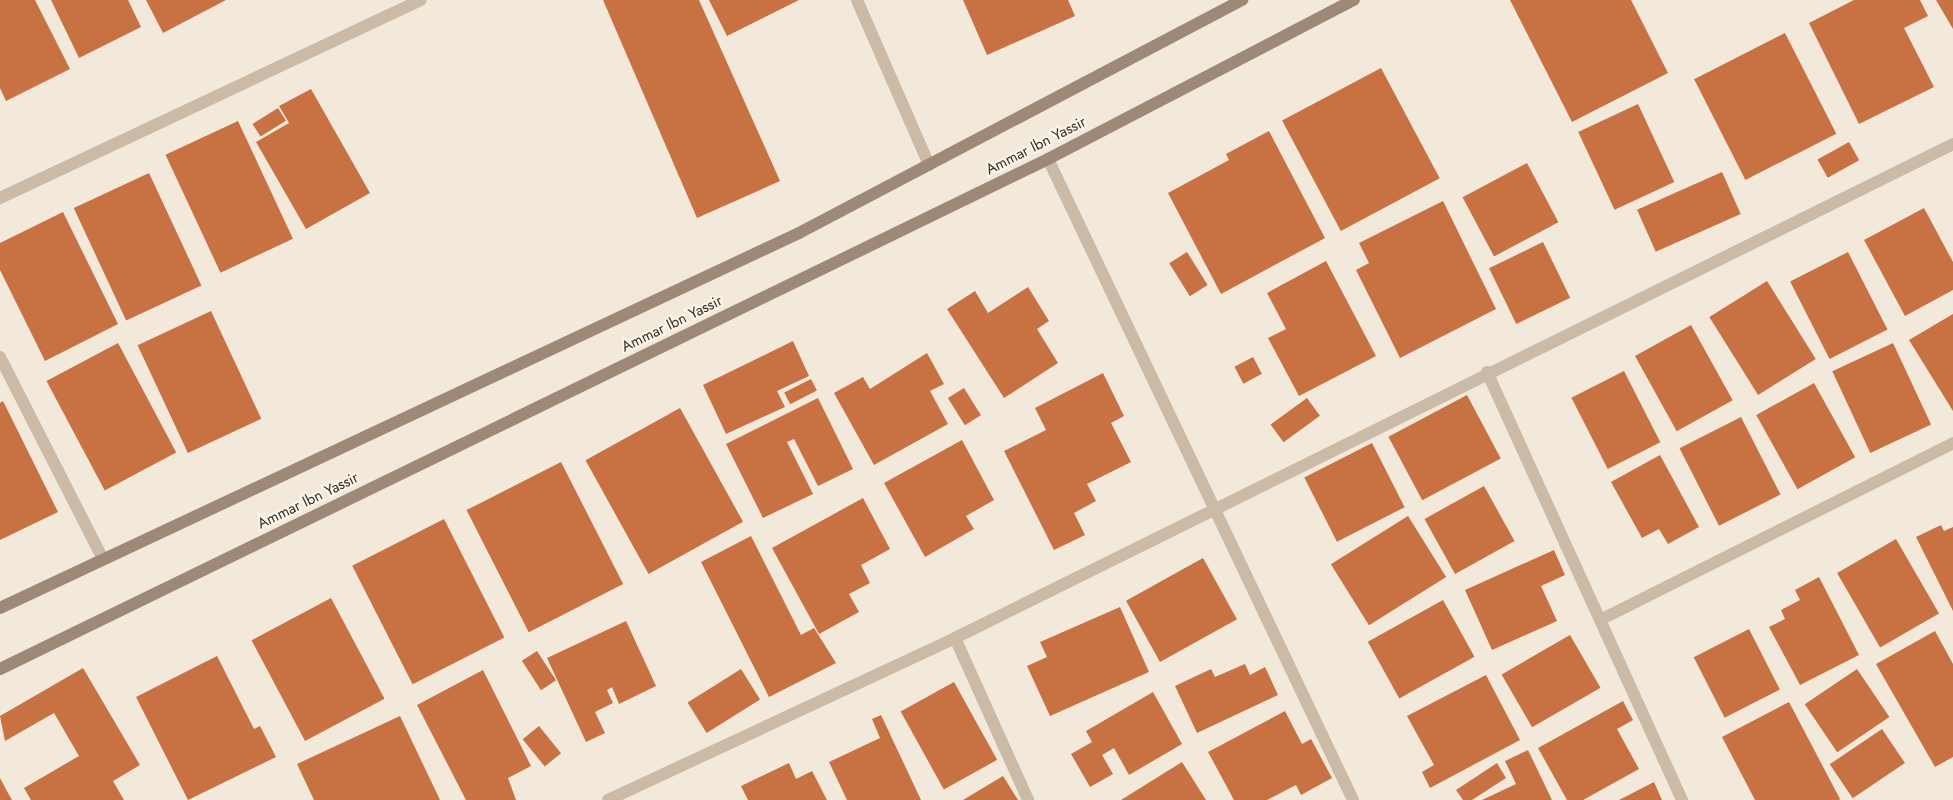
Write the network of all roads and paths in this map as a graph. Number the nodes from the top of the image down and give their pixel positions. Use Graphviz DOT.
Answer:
graph roads {
  1 [pos="421,0"];
  2 [pos="857,0"];
  3 [pos="1242,0"];
  4 [pos="1354,0"];
  5 [pos="1953,144"];
  6 [pos="1048,159"];
  7 [pos="929,165"];
  8 [pos="0,198"];
  9 [pos="0,358"];
  10 [pos="1487,372"];
  11 [pos="1953,443"];
  12 [pos="1213,512"];
  13 [pos="102,557"];
  14 [pos="0,608"];
  15 [pos="1602,619"];
  16 [pos="955,638"];
  17 [pos="0,669"];
  18 [pos="608,800"];
  19 [pos="1028,800"];
  20 [pos="1352,800"];
  21 [pos="1682,800"];
  1 -- 8 [label="street"];
  2 -- 7 [label="street"];
  3 -- 7 [label="street, Ammar Ibn Yassir"];
  4 -- 6 [label="street, Ammar Ibn Yassir"];
  5 -- 10 [label="street"];
  6 -- 12 [label="street"];
  6 -- 17 [label="street, Ammar Ibn Yassir"];
  7 -- 13 [label="street, Ammar Ibn Yassir"];
  9 -- 13 [label="street"];
  10 -- 12 [label="street"];
  10 -- 15 [label="street"];
  11 -- 15 [label="street"];
  12 -- 16 [label="street"];
  12 -- 20 [label="street"];
  13 -- 14 [label="street, Ammar Ibn Yassir"];
  15 -- 21 [label="street"];
  16 -- 18 [label="street"];
  16 -- 19 [label="street"];
}
